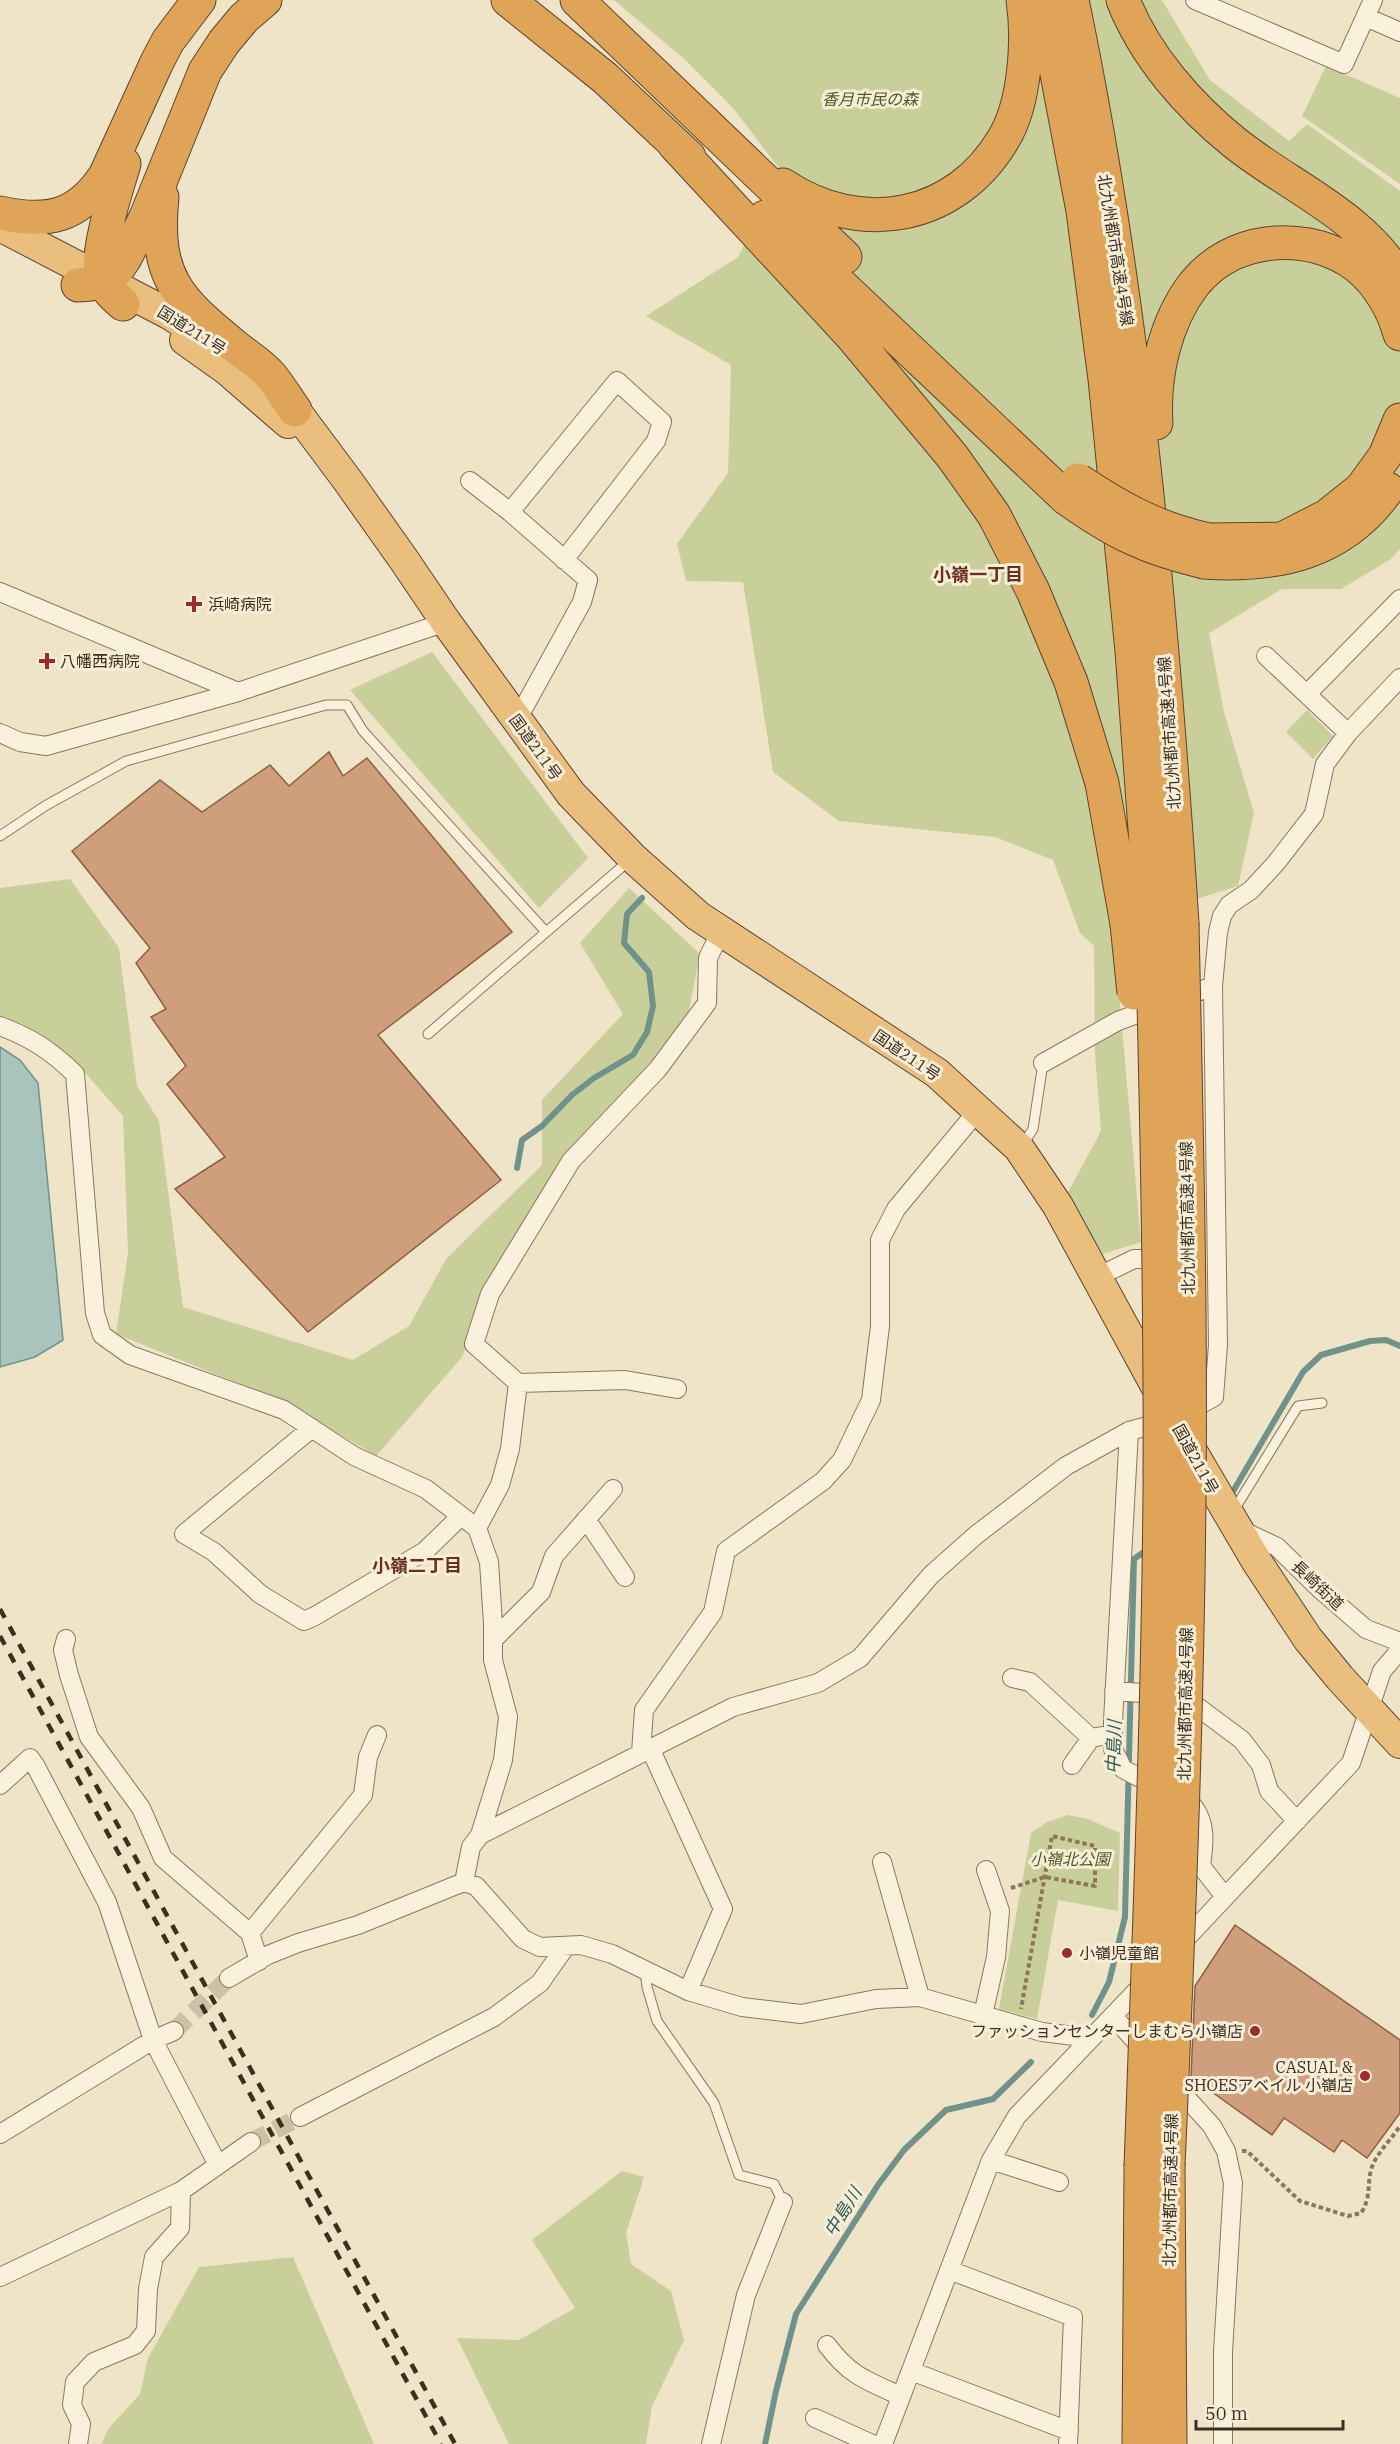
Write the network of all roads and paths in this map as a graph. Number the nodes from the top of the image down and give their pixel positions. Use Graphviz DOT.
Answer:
graph roads {
  1 [pos="199,0"];
  2 [pos="265,0"];
  3 [pos="508,0"];
  4 [pos="533,0"];
  5 [pos="577,0"];
  6 [pos="1023,0"];
  7 [pos="1043,0"];
  8 [pos="1072,0"];
  9 [pos="1123,0"];
  10 [pos="1195,0"];
  11 [pos="1373,0"];
  12 [pos="1366,17"];
  13 [pos="1400,32"];
  14 [pos="157,62"];
  15 [pos="605,78"];
  16 [pos="716,132"];
  17 [pos="176,143"];
  18 [pos="674,144"];
  19 [pos="0,213"];
  20 [pos="0,226"];
  21 [pos="0,249"];
  22 [pos="1400,280"];
  23 [pos="90,282"];
  24 [pos="123,304"];
  25 [pos="1400,334"];
  26 [pos="295,410"];
  27 [pos="1400,420"];
  28 [pos="1400,473"];
  29 [pos="348,481"];
  30 [pos="470,481"];
  31 [pos="1072,489"];
  32 [pos="510,512"];
  33 [pos="1153,548"];
  34 [pos="1207,551"];
  35 [pos="564,560"];
  36 [pos="0,592"];
  37 [pos="1400,599"];
  38 [pos="446,622"];
  39 [pos="1266,656"];
  40 [pos="1400,678"];
  41 [pos="238,692"];
  42 [pos="1307,694"];
  43 [pos="517,720"];
  44 [pos="1348,733"];
  45 [pos="0,734"];
  46 [pos="0,836"];
  47 [pos="633,858"];
  48 [pos="1153,924"];
  49 [pos="546,932"];
  50 [pos="721,932"];
  51 [pos="1214,986"];
  52 [pos="0,1026"];
  53 [pos="428,1034"];
  54 [pos="1043,1063"];
  55 [pos="979,1109"];
  56 [pos="1020,1148"];
  57 [pos="1216,1259"];
  58 [pos="1097,1277"];
  59 [pos="518,1383"];
  60 [pos="676,1389"];
  61 [pos="1322,1403"];
  62 [pos="1174,1419"];
  63 [pos="312,1428"];
  64 [pos="1129,1431"];
  65 [pos="613,1489"];
  66 [pos="461,1516"];
  67 [pos="586,1519"];
  68 [pos="1232,1522"];
  69 [pos="477,1528"];
  70 [pos="625,1577"];
  71 [pos="66,1639"];
  72 [pos="493,1640"];
  73 [pos="1400,1642"];
  74 [pos="1400,1650"];
  75 [pos="1012,1678"];
  76 [pos="1117,1692"];
  77 [pos="1370,1711"];
  78 [pos="1400,1731"];
  79 [pos="1113,1734"];
  80 [pos="377,1735"];
  81 [pos="1091,1738"];
  82 [pos="1400,1743"];
  83 [pos="645,1750"];
  84 [pos="1072,1765"];
  85 [pos="0,1785"];
  86 [pos="1297,1821"];
  87 [pos="480,1835"];
  88 [pos="882,1862"];
  89 [pos="986,1870"];
  90 [pos="1045,1876"];
  91 [pos="464,1882"];
  92 [pos="994,1893"];
  93 [pos="1225,1897"];
  94 [pos="250,1933"];
  95 [pos="566,1946"];
  96 [pos="259,1961"];
  97 [pos="645,1968"];
  98 [pos="229,1978"];
  99 [pos="688,1990"];
  100 [pos="920,1997"];
  101 [pos="983,2015"];
  102 [pos="1113,2016"];
  103 [pos="1018,2025"];
  104 [pos="174,2031"];
  105 [pos="1090,2038"];
  106 [pos="153,2040"];
  107 [pos="300,2117"];
  108 [pos="1400,2126"];
  109 [pos="0,2134"];
  110 [pos="251,2142"];
  111 [pos="1226,2151"];
  112 [pos="991,2160"];
  113 [pos="218,2165"];
  114 [pos="1155,2166"];
  115 [pos="1059,2182"];
  116 [pos="181,2191"];
  117 [pos="783,2202"];
  118 [pos="949,2270"];
  119 [pos="0,2277"];
  120 [pos="827,2345"];
  121 [pos="911,2371"];
  122 [pos="901,2396"];
  123 [pos="814,2418"];
  124 [pos="1069,2438"];
  125 [pos="78,2444"];
  126 [pos="711,2444"];
  127 [pos="872,2444"];
  128 [pos="883,2444"];
  129 [pos="1139,2444"];
  130 [pos="1170,2444"];
  131 [pos="1223,2444"];
  1 -- 14 [label="highway"];
  2 -- 17 [label="highway"];
  3 -- 15 [label="highway"];
  4 -- 15 [label="highway"];
  5 -- 16 [label="highway"];
  6 -- 16 [label="highway"];
  7 -- 48 [label="highway, 北九州都市高速4号線"];
  8 -- 33 [label="highway, 北九州都市高速4号線"];
  9 -- 22 [label="highway"];
  10 -- 12 [label="street"];
  11 -- 12 [label="street"];
  12 -- 13 [label="street"];
  14 -- 19 [label="highway"];
  14 -- 23 [label="highway"];
  15 -- 18 [label="highway"];
  16 -- 31 [label="highway"];
  17 -- 23 [label="highway"];
  17 -- 26 [label="highway"];
  18 -- 31 [label="highway"];
  18 -- 48 [label="highway"];
  20 -- 23 [label="highway, 国道211号"];
  21 -- 23 [label="highway, 国道211号"];
  23 -- 24 [label="highway"];
  23 -- 26 [label="highway, 国道211号"];
  24 -- 29 [label="highway, 国道211号"];
  25 -- 48 [label="highway"];
  26 -- 29 [label="highway, 国道211号"];
  27 -- 34 [label="highway"];
  28 -- 34 [label="highway"];
  29 -- 38 [label="highway, 国道211号"];
  30 -- 32 [label="street"];
  31 -- 33 [label="highway, bridge"];
  31 -- 34 [label="highway, bridge"];
  32 -- 35 [label="street"];
  32 -- 35 [label="street"];
  33 -- 34 [label="highway, bridge"];
  33 -- 48 [label="highway, 北九州都市高速4号線"];
  35 -- 43 [label="street"];
  36 -- 41 [label="street"];
  37 -- 42 [label="street"];
  38 -- 41 [label="street"];
  38 -- 43 [label="highway, 国道211号"];
  39 -- 42 [label="street"];
  40 -- 44 [label="street"];
  41 -- 45 [label="street"];
  42 -- 44 [label="street"];
  43 -- 47 [label="highway, 国道211号"];
  44 -- 51 [label="street"];
  46 -- 49 [label="lane"];
  47 -- 49 [label="lane"];
  47 -- 50 [label="highway, 国道211号"];
  48 -- 114 [label="highway, 北九州都市高速4号線, bridge"];
  48 -- 114 [label="highway, 北九州都市高速4号線, bridge"];
  49 -- 53 [label="lane"];
  50 -- 55 [label="highway, 国道211号"];
  50 -- 59 [label="street"];
  51 -- 54 [label="street"];
  51 -- 57 [label="street"];
  52 -- 63 [label="street"];
  54 -- 56 [label="lane"];
  55 -- 56 [label="highway, 国道211号"];
  55 -- 83 [label="street"];
  56 -- 58 [label="highway, 国道211号"];
  57 -- 58 [label="street"];
  57 -- 62 [label="street"];
  58 -- 62 [label="highway, 国道211号"];
  59 -- 60 [label="street"];
  59 -- 69 [label="street"];
  61 -- 68 [label="lane"];
  62 -- 64 [label="street"];
  62 -- 68 [label="highway, 国道211号"];
  63 -- 66 [label="street"];
  63 -- 66 [label="street"];
  64 -- 76 [label="street"];
  64 -- 83 [label="street"];
  65 -- 67 [label="street"];
  66 -- 69 [label="street"];
  67 -- 70 [label="street"];
  67 -- 72 [label="street"];
  68 -- 73 [label="street, 長崎街道"];
  68 -- 77 [label="highway, 国道211号"];
  69 -- 72 [label="street"];
  71 -- 94 [label="street"];
  72 -- 87 [label="street"];
  74 -- 77 [label="street"];
  75 -- 81 [label="street"];
  76 -- 79 [label="street"];
  76 -- 86 [label="street"];
  77 -- 78 [label="highway, 国道211号"];
  77 -- 82 [label="highway, 国道211号"];
  77 -- 86 [label="street"];
  79 -- 81 [label="street"];
  79 -- 93 [label="street"];
  80 -- 94 [label="street"];
  81 -- 84 [label="street"];
  83 -- 87 [label="street"];
  83 -- 99 [label="street"];
  85 -- 106 [label="street"];
  86 -- 93 [label="street"];
  87 -- 91 [label="street"];
  88 -- 100 [label="street"];
  89 -- 92 [label="street"];
  90 -- 90 [label="path"];
  90 -- 92 [label="path"];
  90 -- 103 [label="path"];
  91 -- 95 [label="street"];
  91 -- 96 [label="street"];
  92 -- 101 [label="street"];
  93 -- 102 [label="street"];
  94 -- 96 [label="street"];
  95 -- 97 [label="street"];
  95 -- 107 [label="street"];
  96 -- 98 [label="street"];
  97 -- 99 [label="street"];
  97 -- 117 [label="lane"];
  99 -- 100 [label="street"];
  100 -- 101 [label="street"];
  101 -- 103 [label="street"];
  102 -- 105 [label="street"];
  102 -- 111 [label="street"];
  103 -- 105 [label="street"];
  104 -- 106 [label="street"];
  105 -- 112 [label="street"];
  106 -- 109 [label="street"];
  106 -- 113 [label="street"];
  108 -- 111 [label="path"];
  110 -- 113 [label="street"];
  111 -- 131 [label="street"];
  112 -- 115 [label="street"];
  112 -- 118 [label="street"];
  113 -- 116 [label="street"];
  114 -- 129 [label="highway, 北九州都市高速4号線"];
  114 -- 130 [label="highway, 北九州都市高速4号線"];
  116 -- 119 [label="street"];
  116 -- 125 [label="street"];
  117 -- 126 [label="street"];
  118 -- 121 [label="street"];
  118 -- 124 [label="street"];
  120 -- 122 [label="street"];
  121 -- 122 [label="street"];
  121 -- 124 [label="street"];
  122 -- 128 [label="street"];
  123 -- 127 [label="street"];
}
